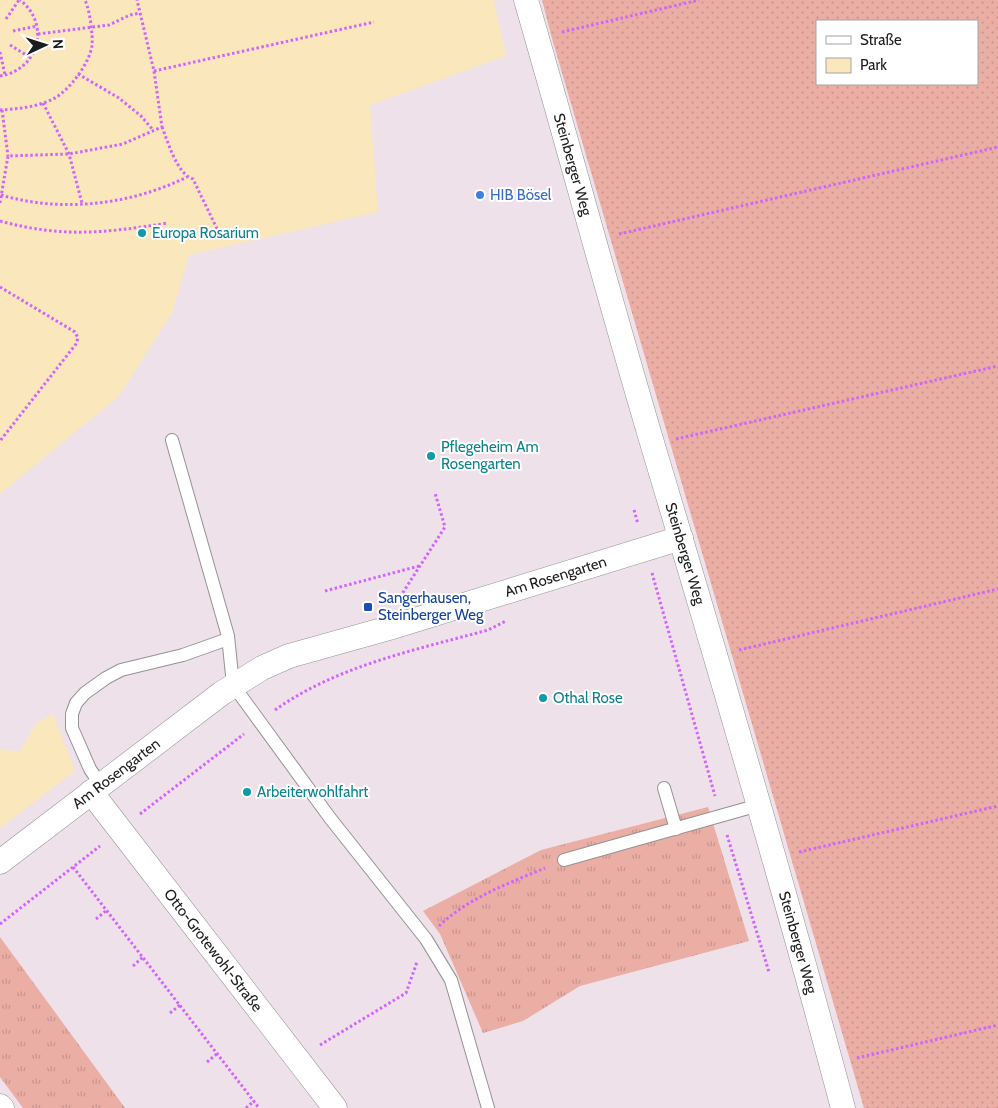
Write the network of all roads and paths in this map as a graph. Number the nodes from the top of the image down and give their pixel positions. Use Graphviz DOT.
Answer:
graph roads {
  1 [pos="20,0"];
  2 [pos="86,0"];
  3 [pos="138,0"];
  4 [pos="526,0"];
  5 [pos="699,0"];
  6 [pos="140,13"];
  7 [pos="6,19"];
  8 [pos="374,22"];
  9 [pos="37,26"];
  10 [pos="90,28"];
  11 [pos="13,31"];
  12 [pos="38,34"];
  13 [pos="537,38"];
  14 [pos="10,45"];
  15 [pos="0,52"];
  16 [pos="31,58"];
  17 [pos="154,71"];
  18 [pos="78,74"];
  19 [pos="5,75"];
  20 [pos="0,76"];
  21 [pos="43,103"];
  22 [pos="1,110"];
  23 [pos="162,127"];
  24 [pos="153,130"];
  25 [pos="998,147"];
  26 [pos="69,154"];
  27 [pos="8,156"];
  28 [pos="187,177"];
  29 [pos="1,195"];
  30 [pos="0,203"];
  31 [pos="82,204"];
  32 [pos="0,221"];
  33 [pos="168,223"];
  34 [pos="220,235"];
  35 [pos="594,240"];
  36 [pos="0,287"];
  37 [pos="998,366"];
  38 [pos="172,440"];
  39 [pos="0,441"];
  40 [pos="653,445"];
  41 [pos="436,493"];
  42 [pos="681,538"];
  43 [pos="419,566"];
  44 [pos="643,574"];
  45 [pos="998,589"];
  46 [pos="325,591"];
  47 [pos="402,605"];
  48 [pos="509,620"];
  49 [pos="228,639"];
  50 [pos="716,655"];
  51 [pos="233,685"];
  52 [pos="259,722"];
  53 [pos="96,788"];
  54 [pos="664,788"];
  55 [pos="759,805"];
  56 [pos="998,806"];
  57 [pos="721,816"];
  58 [pos="676,829"];
  59 [pos="120,830"];
  60 [pos="564,860"];
  61 [pos="775,860"];
  62 [pos="0,862"];
  63 [pos="73,867"];
  64 [pos="107,910"];
  65 [pos="96,919"];
  66 [pos="0,924"];
  67 [pos="143,957"];
  68 [pos="132,966"];
  69 [pos="769,972"];
  70 [pos="180,1005"];
  71 [pos="170,1013"];
  72 [pos="998,1026"];
  73 [pos="218,1053"];
  74 [pos="207,1062"];
  75 [pos="832,1064"];
  76 [pos="254,1101"];
  77 [pos="246,1108"];
  78 [pos="260,1108"];
  79 [pos="335,1108"];
  80 [pos="488,1108"];
  81 [pos="843,1108"];
  1 -- 7 [label="path"];
  1 -- 9 [label="path"];
  2 -- 10 [label="path"];
  3 -- 6 [label="path"];
  4 -- 13 [label="street, Steinberger Weg"];
  5 -- 13 [label="path"];
  6 -- 10 [label="path"];
  6 -- 17 [label="path"];
  8 -- 17 [label="path"];
  9 -- 11 [label="path"];
  9 -- 12 [label="path"];
  10 -- 12 [label="path"];
  10 -- 18 [label="path"];
  12 -- 16 [label="path"];
  13 -- 35 [label="street, Steinberger Weg"];
  14 -- 16 [label="path"];
  15 -- 19 [label="path"];
  16 -- 19 [label="path"];
  17 -- 23 [label="path"];
  18 -- 21 [label="path"];
  18 -- 24 [label="path"];
  19 -- 20 [label="path"];
  21 -- 22 [label="path"];
  21 -- 26 [label="path"];
  22 -- 27 [label="path"];
  23 -- 24 [label="path"];
  23 -- 28 [label="path"];
  24 -- 26 [label="path"];
  25 -- 35 [label="path"];
  26 -- 27 [label="path"];
  26 -- 31 [label="path"];
  27 -- 29 [label="path"];
  28 -- 31 [label="path"];
  28 -- 34 [label="path"];
  29 -- 30 [label="path"];
  29 -- 31 [label="path"];
  32 -- 33 [label="path"];
  35 -- 40 [label="street, Steinberger Weg"];
  36 -- 39 [label="path"];
  37 -- 40 [label="path"];
  38 -- 49 [label="lane"];
  40 -- 42 [label="street, Steinberger Weg"];
  41 -- 43 [label="path"];
  42 -- 50 [label="street, Steinberger Weg"];
  42 -- 51 [label="street, Am Rosengarten"];
  43 -- 46 [label="path"];
  43 -- 47 [label="path"];
  44 -- 57 [label="path"];
  45 -- 50 [label="path"];
  48 -- 52 [label="path"];
  49 -- 51 [label="lane"];
  49 -- 53 [label="lane"];
  50 -- 55 [label="street, Steinberger Weg"];
  51 -- 52 [label="lane"];
  51 -- 53 [label="street, Am Rosengarten"];
  52 -- 59 [label="path"];
  52 -- 80 [label="lane"];
  53 -- 59 [label="street, Otto-Grotewohl-Straße"];
  53 -- 62 [label="street, Am Rosengarten"];
  54 -- 58 [label="lane"];
  55 -- 57 [label="lane"];
  55 -- 61 [label="street, Steinberger Weg"];
  56 -- 61 [label="path"];
  57 -- 58 [label="lane"];
  57 -- 69 [label="path"];
  58 -- 60 [label="lane"];
  59 -- 63 [label="path"];
  59 -- 79 [label="street, Otto-Grotewohl-Straße"];
  61 -- 75 [label="street, Steinberger Weg"];
  63 -- 64 [label="path"];
  63 -- 66 [label="path"];
  64 -- 65 [label="path"];
  64 -- 67 [label="path"];
  67 -- 68 [label="path"];
  67 -- 70 [label="path"];
  70 -- 71 [label="path"];
  70 -- 73 [label="path"];
  72 -- 75 [label="path"];
  73 -- 74 [label="path"];
  73 -- 76 [label="path"];
  75 -- 81 [label="street, Steinberger Weg"];
  76 -- 77 [label="path"];
  76 -- 78 [label="path"];
}
